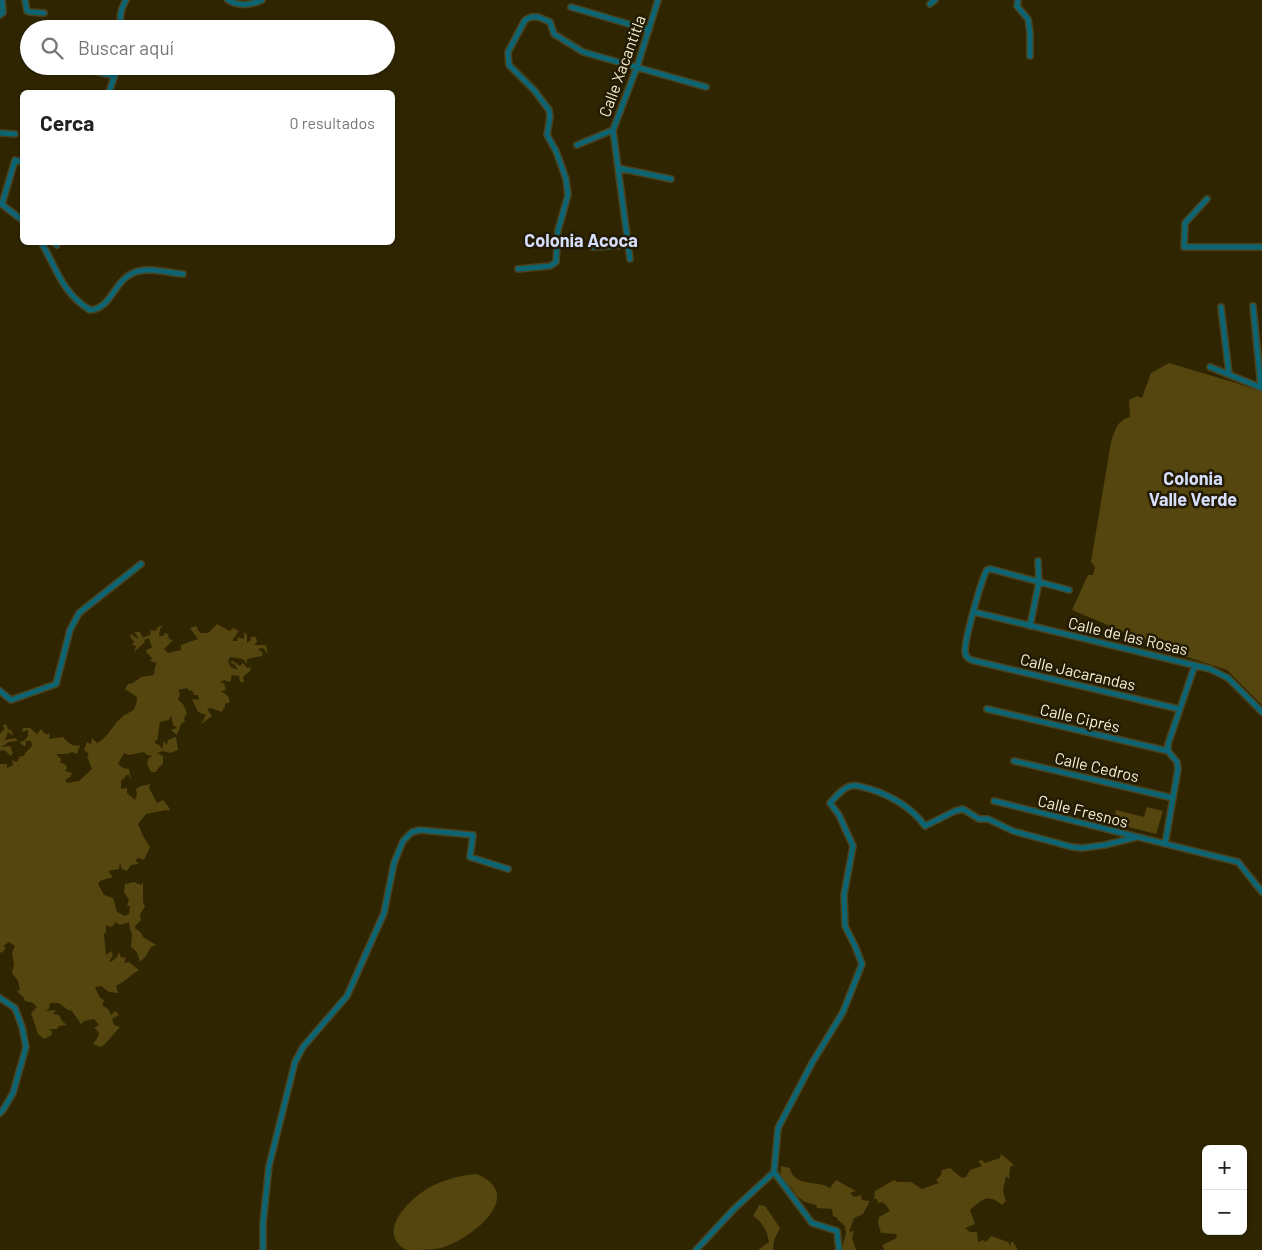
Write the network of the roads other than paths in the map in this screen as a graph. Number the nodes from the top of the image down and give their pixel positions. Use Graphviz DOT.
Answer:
graph roads {
  1 [pos="2,0"];
  2 [pos="25,0"];
  3 [pos="126,0"];
  4 [pos="228,0"];
  5 [pos="262,0"];
  6 [pos="658,0"];
  7 [pos="1018,0"];
  8 [pos="572,7"];
  9 [pos="44,13"];
  10 [pos="0,15"];
  11 [pos="121,20"];
  12 [pos="650,30"];
  13 [pos="1030,56"];
  14 [pos="637,67"];
  15 [pos="108,75"];
  16 [pos="114,76"];
  17 [pos="706,87"];
  18 [pos="110,90"];
  19 [pos="613,130"];
  20 [pos="0,133"];
  21 [pos="15,134"];
  22 [pos="578,146"];
  23 [pos="20,161"];
  24 [pos="618,168"];
  25 [pos="671,179"];
  26 [pos="1208,199"];
  27 [pos="1,204"];
  28 [pos="20,218"];
  29 [pos="43,245"];
  30 [pos="628,245"];
  31 [pos="1262,246"];
  32 [pos="593,247"];
  33 [pos="630,259"];
  34 [pos="518,269"];
  35 [pos="184,274"];
  36 [pos="1254,306"];
  37 [pos="1221,307"];
  38 [pos="1210,367"];
  39 [pos="1229,374"];
  40 [pos="1262,388"];
  41 [pos="1038,561"];
  42 [pos="141,564"];
  43 [pos="1039,582"];
  44 [pos="1069,590"];
  45 [pos="974,612"];
  46 [pos="1030,626"];
  47 [pos="1195,665"];
  48 [pos="0,691"];
  49 [pos="986,709"];
  50 [pos="1180,709"];
  51 [pos="1262,712"];
  52 [pos="1168,751"];
  53 [pos="1014,761"];
  54 [pos="1174,798"];
  55 [pos="994,801"];
  56 [pos="1137,837"];
  57 [pos="1165,844"];
  58 [pos="508,869"];
  59 [pos="1262,892"];
  60 [pos="0,998"];
  61 [pos="0,1113"];
  62 [pos="774,1172"];
  63 [pos="263,1250"];
  64 [pos="696,1250"];
  65 [pos="839,1250"];
  1 -- 10 [label="street"];
  2 -- 9 [label="street"];
  3 -- 11 [label="street"];
  4 -- 5 [label="street"];
  6 -- 12 [label="street, Calle Xacantitla"];
  7 -- 13 [label="street"];
  8 -- 12 [label="street"];
  12 -- 14 [label="street, Calle Xacantitla"];
  14 -- 17 [label="street"];
  14 -- 19 [label="street, Calle Xacantitla"];
  14 -- 34 [label="street"];
  15 -- 16 [label="street"];
  16 -- 18 [label="street"];
  19 -- 22 [label="street"];
  19 -- 24 [label="street, Calle Xacantitla"];
  20 -- 21 [label="street"];
  23 -- 27 [label="street"];
  24 -- 25 [label="street"];
  24 -- 30 [label="street, Calle Xacantitla"];
  26 -- 31 [label="street"];
  27 -- 28 [label="street"];
  29 -- 35 [label="street"];
  30 -- 32 [label="street"];
  30 -- 33 [label="street, Calle Xacantitla"];
  36 -- 40 [label="street"];
  37 -- 39 [label="street"];
  38 -- 39 [label="street"];
  39 -- 40 [label="street"];
  41 -- 43 [label="street"];
  42 -- 48 [label="street"];
  43 -- 44 [label="street"];
  43 -- 45 [label="street"];
  43 -- 46 [label="street"];
  45 -- 46 [label="street, Calle de las Rosas"];
  45 -- 50 [label="street, Calle Jacarandas"];
  46 -- 47 [label="street, Calle de las Rosas"];
  47 -- 50 [label="street"];
  47 -- 51 [label="street, Calle de las Rosas"];
  49 -- 52 [label="street, Calle Ciprés"];
  50 -- 52 [label="street"];
  52 -- 54 [label="street"];
  53 -- 54 [label="street, Calle Cedros"];
  54 -- 57 [label="street"];
  55 -- 56 [label="street, Calle Fresnos"];
  56 -- 57 [label="street, Calle Fresnos"];
  56 -- 62 [label="street"];
  57 -- 59 [label="street, Calle Fresnos"];
  58 -- 63 [label="street"];
  60 -- 61 [label="street"];
  62 -- 64 [label="street"];
  62 -- 65 [label="street"];
}
